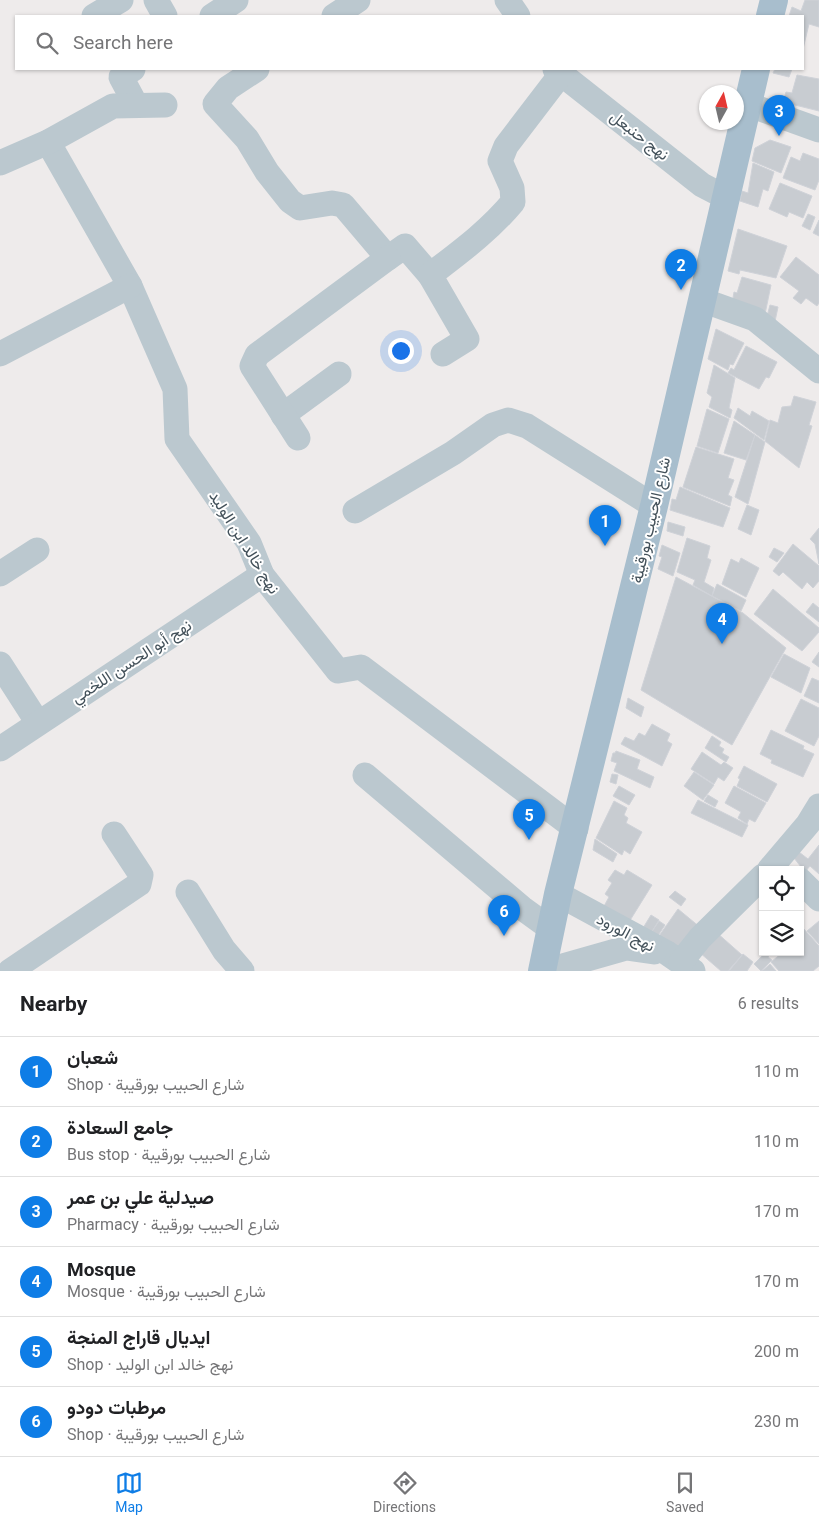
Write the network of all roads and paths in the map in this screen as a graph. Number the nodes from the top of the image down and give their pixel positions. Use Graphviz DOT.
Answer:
graph roads {
  1 [pos="121,0"];
  2 [pos="156,0"];
  3 [pos="236,0"];
  4 [pos="358,0"];
  5 [pos="507,0"];
  6 [pos="774,0"];
  7 [pos="96,15"];
  8 [pos="164,15"];
  9 [pos="214,15"];
  10 [pos="336,15"];
  11 [pos="517,15"];
  12 [pos="770,15"];
  13 [pos="132,70"];
  14 [pos="255,70"];
  15 [pos="756,70"];
  16 [pos="558,71"];
  17 [pos="747,104"];
  18 [pos="136,105"];
  19 [pos="165,105"];
  20 [pos="819,130"];
  21 [pos="48,142"];
  22 [pos="0,163"];
  23 [pos="727,198"];
  24 [pos="388,258"];
  25 [pos="430,275"];
  26 [pos="130,286"];
  27 [pos="702,300"];
  28 [pos="0,354"];
  29 [pos="443,354"];
  30 [pos="819,371"];
  31 [pos="339,374"];
  32 [pos="283,414"];
  33 [pos="298,438"];
  34 [pos="654,506"];
  35 [pos="355,511"];
  36 [pos="38,550"];
  37 [pos="0,574"];
  38 [pos="262,574"];
  39 [pos="0,664"];
  40 [pos="38,723"];
  41 [pos="0,749"];
  42 [pos="365,775"];
  43 [pos="819,806"];
  44 [pos="576,829"];
  45 [pos="114,834"];
  46 [pos="777,866"];
  47 [pos="759,884"];
  48 [pos="804,884"];
  49 [pos="188,892"];
  50 [pos="558,894"];
  51 [pos="819,899"];
  52 [pos="551,928"];
  53 [pos="680,962"];
  54 [pos="10,971"];
  55 [pos="242,971"];
  56 [pos="544,971"];
  1 -- 7 [label="street"];
  2 -- 8 [label="street"];
  3 -- 9 [label="street"];
  4 -- 10 [label="street"];
  5 -- 11 [label="street"];
  6 -- 12 [label="main road"];
  13 -- 18 [label="street"];
  14 -- 24 [label="street"];
  15 -- 17 [label="main road, شارع الحبيب بورقيبة"];
  16 -- 23 [label="street, نهج حنبعل"];
  16 -- 25 [label="street"];
  17 -- 20 [label="street"];
  17 -- 23 [label="main road, شارع الحبيب بورقيبة"];
  18 -- 19 [label="street"];
  18 -- 21 [label="street"];
  21 -- 22 [label="street"];
  21 -- 26 [label="street, نهج خالد ابن الوليد"];
  23 -- 27 [label="main road, شارع الحبيب بورقيبة"];
  24 -- 25 [label="street"];
  24 -- 32 [label="street"];
  25 -- 29 [label="street"];
  26 -- 28 [label="street"];
  26 -- 38 [label="street, نهج خالد ابن الوليد"];
  27 -- 30 [label="street"];
  27 -- 34 [label="main road, شارع الحبيب بورقيبة"];
  31 -- 32 [label="street"];
  32 -- 33 [label="street"];
  34 -- 35 [label="street"];
  34 -- 44 [label="main road, شارع الحبيب بورقيبة"];
  36 -- 37 [label="street"];
  38 -- 40 [label="street, نهج أبو الحسن اللخمي"];
  38 -- 44 [label="street, نهج خالد ابن الوليد"];
  39 -- 40 [label="street"];
  40 -- 41 [label="street, نهج أبو الحسن اللخمي"];
  42 -- 52 [label="street"];
  43 -- 46 [label="street"];
  44 -- 50 [label="main road, شارع الحبيب بورقيبة"];
  45 -- 54 [label="street"];
  47 -- 53 [label="street"];
  48 -- 51 [label="street"];
  49 -- 55 [label="street"];
  50 -- 52 [label="main road, شارع الحبيب بورقيبة"];
  50 -- 53 [label="street, نهج الورود"];
  52 -- 56 [label="main road, شارع الحبيب بورقيبة"];
  53 -- 56 [label="street"];
}
